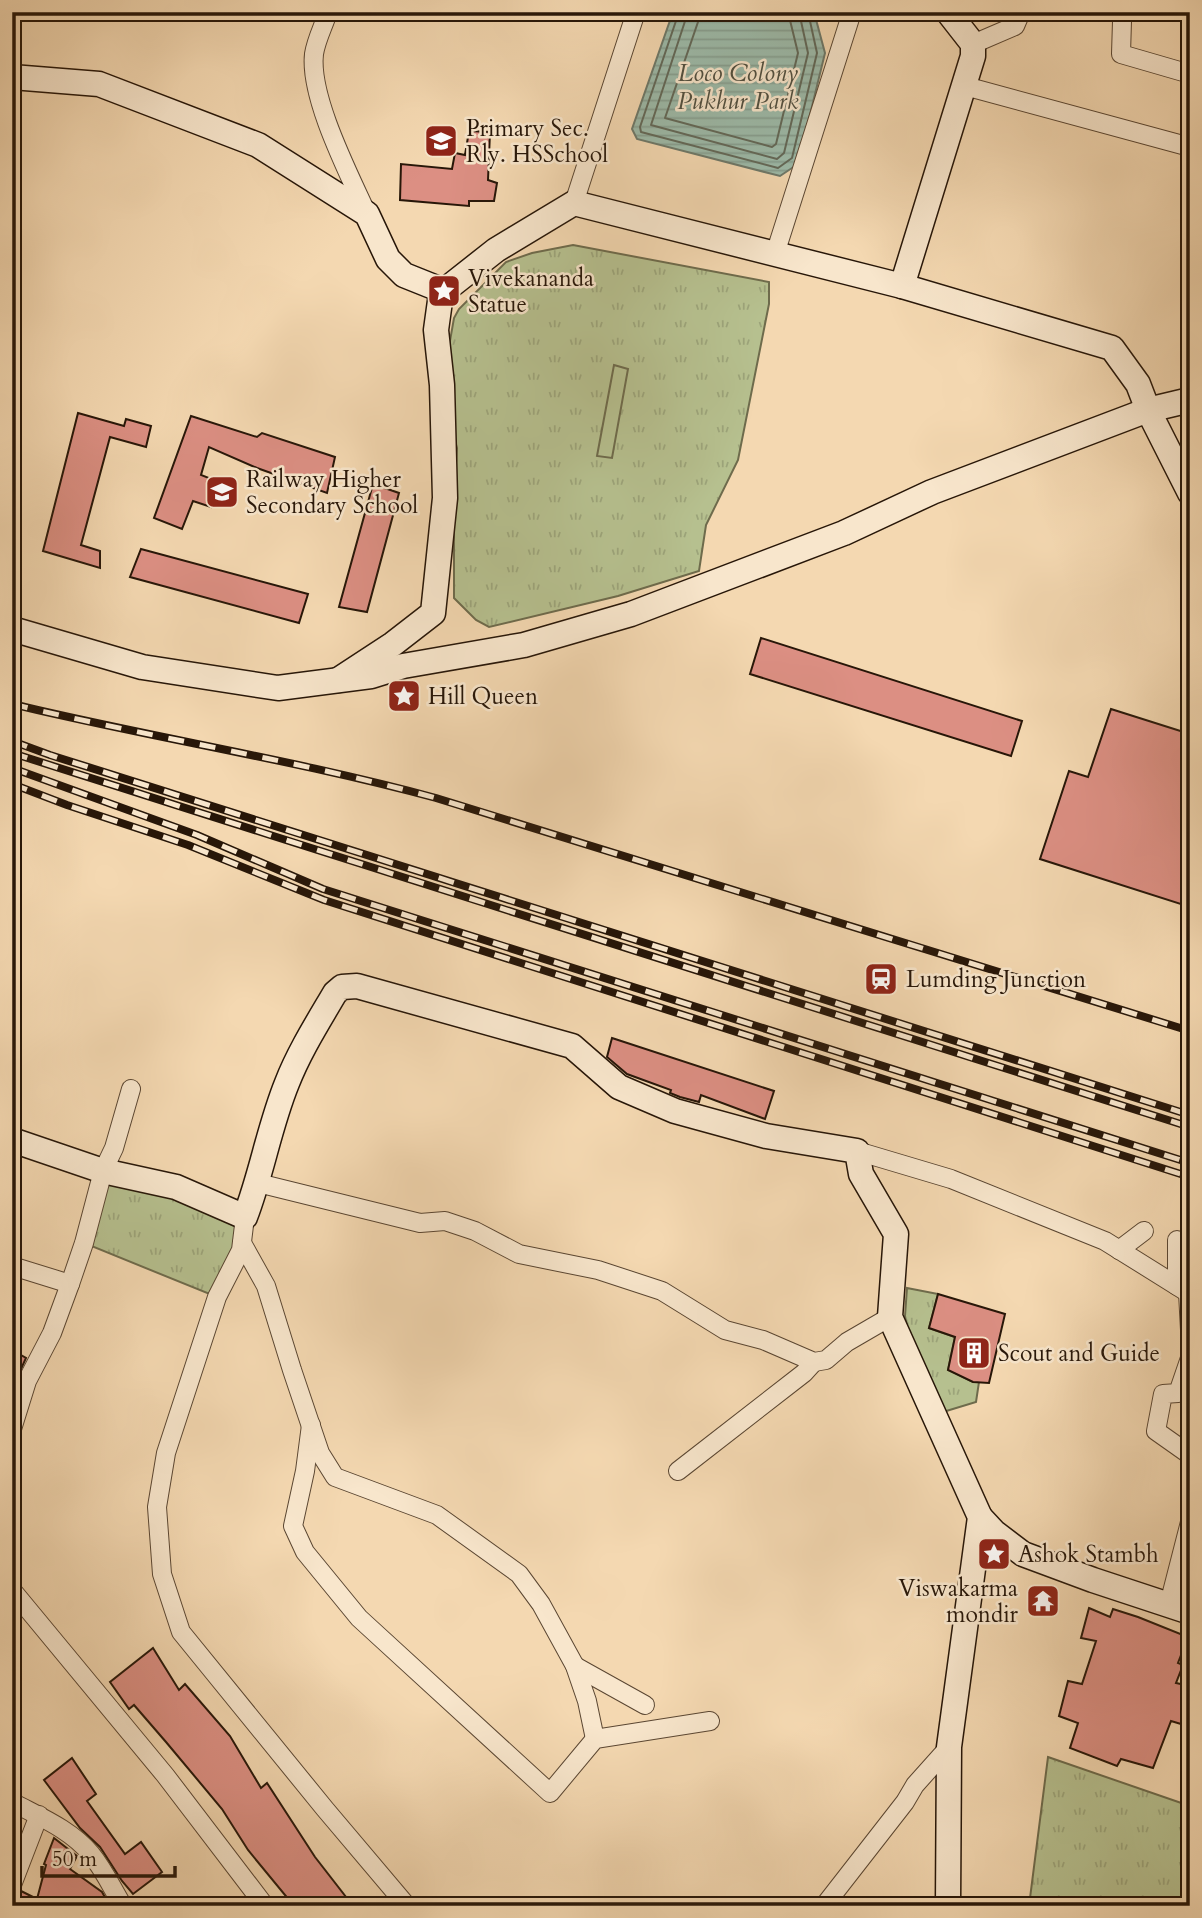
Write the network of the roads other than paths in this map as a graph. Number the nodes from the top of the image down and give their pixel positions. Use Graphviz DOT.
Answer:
graph roads {
  1 [pos="328,12"];
  2 [pos="636,12"];
  3 [pos="852,12"];
  4 [pos="948,12"];
  5 [pos="1021,12"];
  6 [pos="1122,21"];
  7 [pos="973,44"];
  8 [pos="1190,74"];
  9 [pos="12,77"];
  10 [pos="965,86"];
  11 [pos="1190,147"];
  12 [pos="574,203"];
  13 [pos="367,214"];
  14 [pos="775,254"];
  15 [pos="902,286"];
  16 [pos="444,291"];
  17 [pos="1190,400"];
  18 [pos="1148,410"];
  19 [pos="1190,493"];
  20 [pos="12,629"];
  21 [pos="338,680"];
  22 [pos="131,1089"];
  23 [pos="12,1140"];
  24 [pos="857,1152"];
  25 [pos="103,1171"];
  26 [pos="258,1183"];
  27 [pos="245,1217"];
  28 [pos="1144,1230"];
  29 [pos="1177,1240"];
  30 [pos="242,1243"];
  31 [pos="1119,1250"];
  32 [pos="12,1266"];
  33 [pos="70,1284"];
  34 [pos="1185,1291"];
  35 [pos="890,1317"];
  36 [pos="1190,1330"];
  37 [pos="1190,1358"];
  38 [pos="814,1362"];
  39 [pos="20,1378"];
  40 [pos="311,1425"];
  41 [pos="12,1429"];
  42 [pos="1190,1455"];
  43 [pos="678,1471"];
  44 [pos="980,1517"];
  45 [pos="1190,1522"];
  46 [pos="12,1590"];
  47 [pos="1182,1612"];
  48 [pos="575,1666"];
  49 [pos="645,1705"];
  50 [pos="710,1721"];
  51 [pos="595,1740"];
  52 [pos="949,1747"];
  53 [pos="12,1802"];
  54 [pos="39,1815"];
  55 [pos="12,1885"];
  56 [pos="123,1906"];
  57 [pos="265,1906"];
  58 [pos="407,1906"];
  59 [pos="824,1906"];
  60 [pos="948,1906"];
  1 -- 13 [label="street"];
  2 -- 12 [label="street"];
  3 -- 14 [label="street"];
  4 -- 7 [label="main road"];
  5 -- 7 [label="street"];
  6 -- 8 [label="street"];
  7 -- 10 [label="main road"];
  9 -- 13 [label="main road"];
  10 -- 11 [label="street"];
  10 -- 15 [label="main road"];
  12 -- 14 [label="main road"];
  12 -- 16 [label="main road"];
  13 -- 16 [label="main road"];
  14 -- 15 [label="main road"];
  15 -- 18 [label="main road"];
  16 -- 21 [label="main road"];
  17 -- 18 [label="main road"];
  18 -- 19 [label="main road"];
  18 -- 21 [label="main road"];
  20 -- 21 [label="main road"];
  22 -- 25 [label="street"];
  23 -- 25 [label="main road"];
  24 -- 26 [label="main road"];
  24 -- 31 [label="street"];
  24 -- 35 [label="main road"];
  25 -- 27 [label="main road"];
  25 -- 33 [label="street"];
  26 -- 27 [label="main road"];
  26 -- 38 [label="street"];
  27 -- 30 [label="street"];
  28 -- 31 [label="street"];
  29 -- 34 [label="street"];
  30 -- 40 [label="street"];
  30 -- 58 [label="street"];
  31 -- 34 [label="street"];
  32 -- 33 [label="street"];
  33 -- 39 [label="street"];
  34 -- 36 [label="street"];
  35 -- 38 [label="street"];
  35 -- 44 [label="main road"];
  37 -- 42 [label="street"];
  38 -- 43 [label="street"];
  39 -- 41 [label="street"];
  40 -- 48 [label="street"];
  40 -- 51 [label="street"];
  44 -- 47 [label="main road"];
  44 -- 52 [label="main road"];
  45 -- 47 [label="street"];
  46 -- 57 [label="street"];
  48 -- 49 [label="street"];
  48 -- 51 [label="street"];
  50 -- 51 [label="street"];
  52 -- 59 [label="street"];
  52 -- 60 [label="main road"];
  53 -- 54 [label="street"];
  54 -- 55 [label="street"];
  54 -- 56 [label="street"];
}
